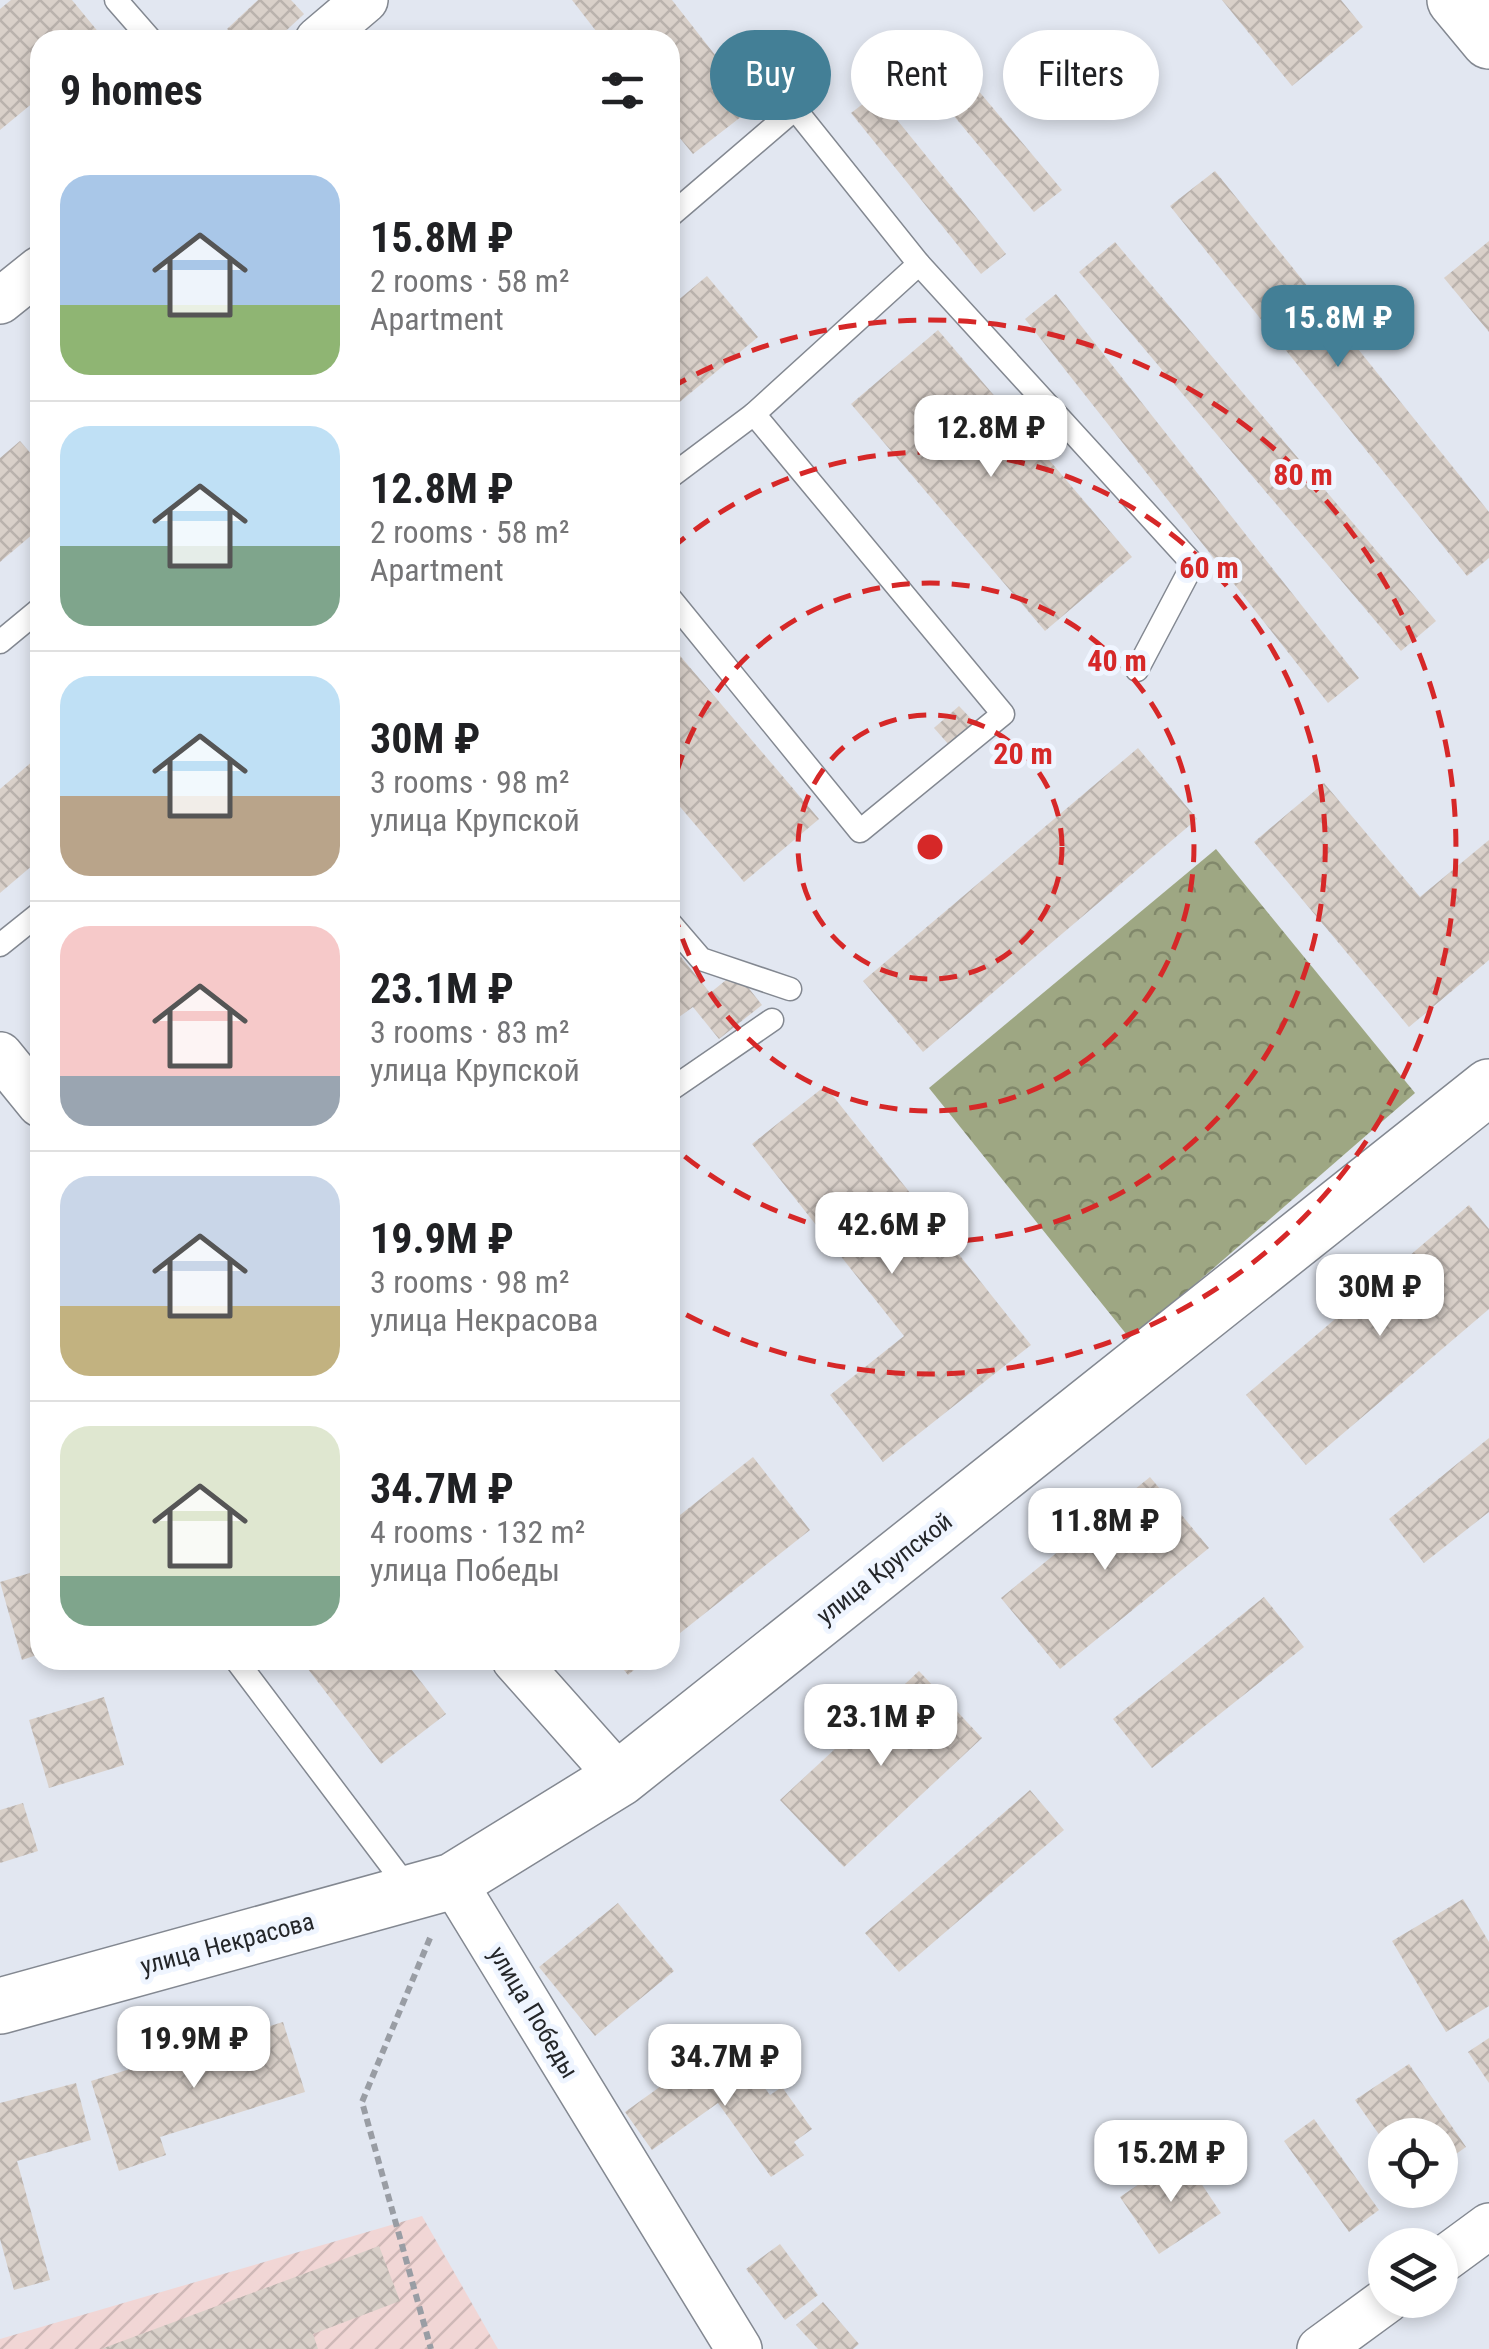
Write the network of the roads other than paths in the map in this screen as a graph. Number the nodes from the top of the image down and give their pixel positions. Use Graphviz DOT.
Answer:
graph roads {
  1 [pos="116,0"];
  2 [pos="365,0"];
  3 [pos="1455,0"];
  4 [pos="142,30"];
  5 [pos="330,30"];
  6 [pos="1489,41"];
  7 [pos="680,207"];
  8 [pos="920,264"];
  9 [pos="30,276"];
  10 [pos="0,301"];
  11 [pos="754,414"];
  12 [pos="680,469"];
  13 [pos="680,610"];
  14 [pos="30,617"];
  15 [pos="0,642"];
  16 [pos="1137,670"];
  17 [pos="30,921"];
  18 [pos="680,934"];
  19 [pos="0,945"];
  20 [pos="790,988"];
  21 [pos="772,1020"];
  22 [pos="0,1055"];
  23 [pos="680,1083"];
  24 [pos="1489,1087"];
  25 [pos="30,1092"];
  26 [pos="245,1670"];
  27 [pos="524,1670"];
  28 [pos="620,1778"];
  29 [pos="432,1886"];
  30 [pos="0,2006"];
  31 [pos="1489,2226"];
  32 [pos="1458,2249"];
  33 [pos="1368,2314"];
  34 [pos="738,2349"];
  35 [pos="1320,2349"];
  1 -- 4 [label="lane"];
  2 -- 5 [label="street"];
  3 -- 6 [label="street"];
  7 -- 8 [label="lane"];
  8 -- 11 [label="lane"];
  8 -- 16 [label="lane"];
  9 -- 10 [label="street"];
  11 -- 12 [label="lane"];
  11 -- 13 [label="lane"];
  14 -- 15 [label="lane"];
  17 -- 19 [label="lane"];
  18 -- 20 [label="lane"];
  21 -- 23 [label="lane"];
  22 -- 25 [label="street"];
  24 -- 28 [label="street, улица Крупской"];
  26 -- 29 [label="lane"];
  27 -- 28 [label="street"];
  28 -- 29 [label="street, улица Крупской"];
  29 -- 30 [label="street, улица Некрасова"];
  29 -- 34 [label="street, улица Победы"];
  31 -- 32 [label="street"];
  33 -- 35 [label="street"];
}
